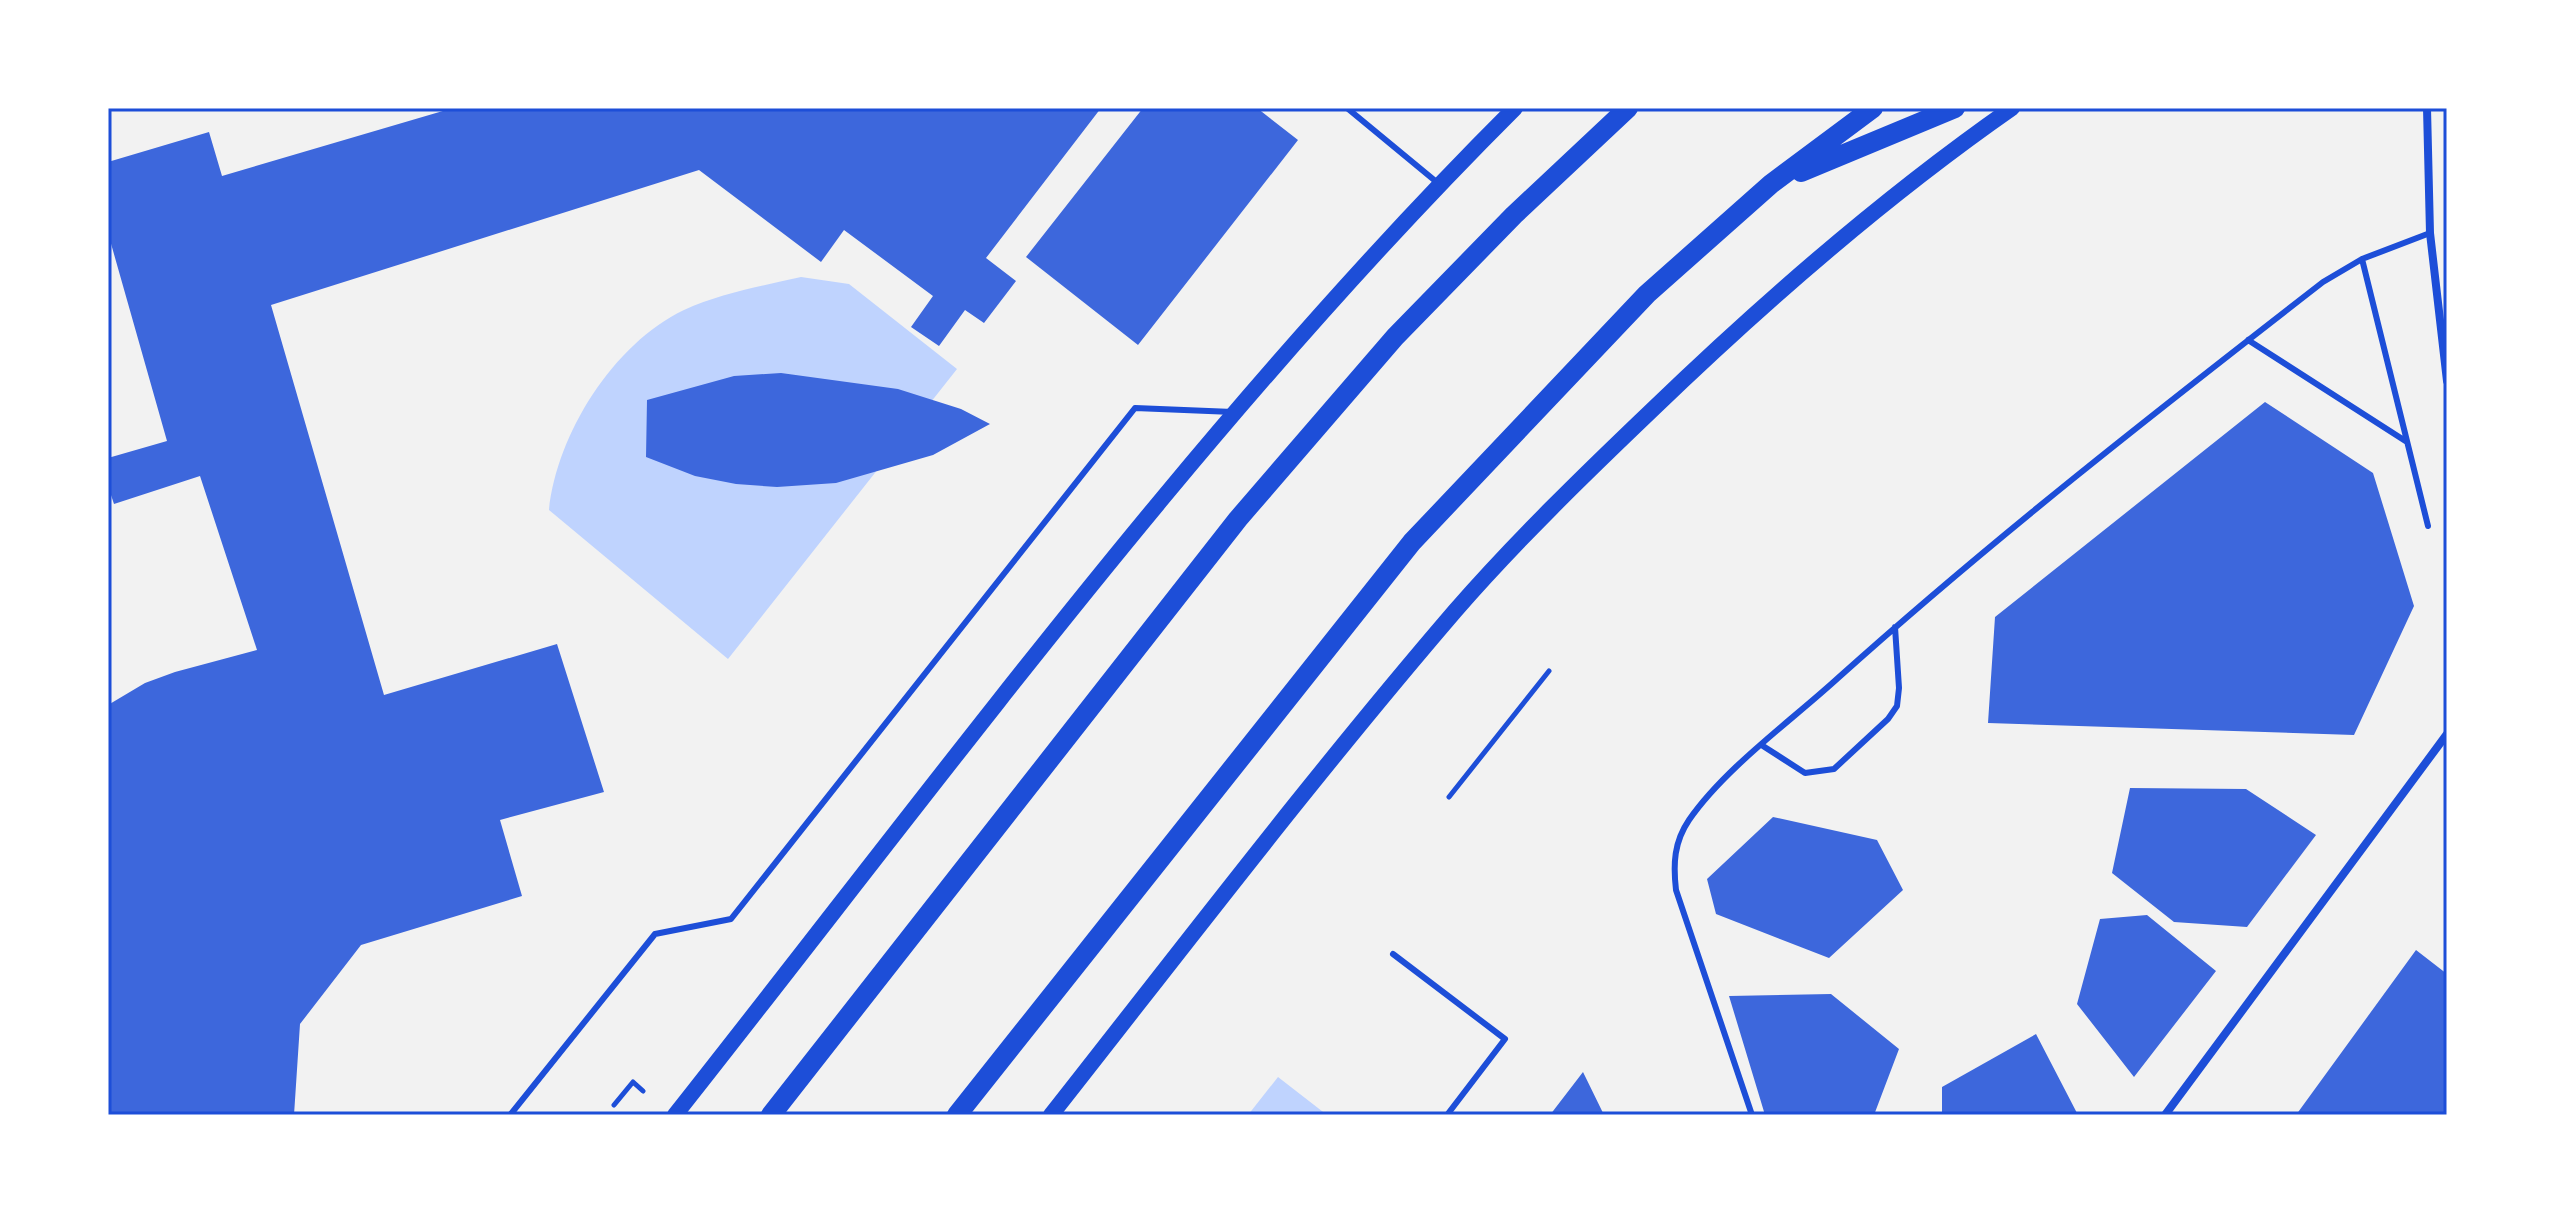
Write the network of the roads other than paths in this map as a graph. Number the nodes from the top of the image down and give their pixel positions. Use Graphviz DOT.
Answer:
graph roads {
  1 [pos="1347,108"];
  2 [pos="1515,108"];
  3 [pos="1628,108"];
  4 [pos="1873,108"];
  5 [pos="1955,108"];
  6 [pos="2012,108"];
  7 [pos="2427,108"];
  8 [pos="1439,184"];
  9 [pos="1771,184"];
  10 [pos="2430,233"];
  11 [pos="2362,259"];
  12 [pos="2248,340"];
  13 [pos="2447,381"];
  14 [pos="1233,412"];
  15 [pos="2407,442"];
  16 [pos="2428,526"];
  17 [pos="1895,627"];
  18 [pos="2447,734"];
  19 [pos="1763,746"];
  20 [pos="1393,954"];
  21 [pos="510,1115"];
  22 [pos="675,1115"];
  23 [pos="771,1115"];
  24 [pos="957,1115"];
  25 [pos="1051,1115"];
  26 [pos="1447,1115"];
  27 [pos="1752,1115"];
  28 [pos="2165,1115"];
  1 -- 8 [label="lane"];
  2 -- 8 [label="main road"];
  3 -- 23 [label="main road"];
  4 -- 9 [label="main road"];
  5 -- 9 [label="main road"];
  6 -- 25 [label="main road"];
  7 -- 10 [label="street"];
  8 -- 14 [label="main road"];
  9 -- 24 [label="main road"];
  10 -- 11 [label="lane"];
  10 -- 13 [label="street"];
  11 -- 12 [label="lane"];
  11 -- 15 [label="lane"];
  12 -- 15 [label="lane"];
  12 -- 17 [label="lane"];
  14 -- 21 [label="lane"];
  14 -- 22 [label="main road"];
  15 -- 16 [label="lane"];
  17 -- 19 [label="lane"];
  17 -- 19 [label="lane"];
  18 -- 28 [label="street"];
  19 -- 27 [label="lane"];
  20 -- 26 [label="lane"];
}
